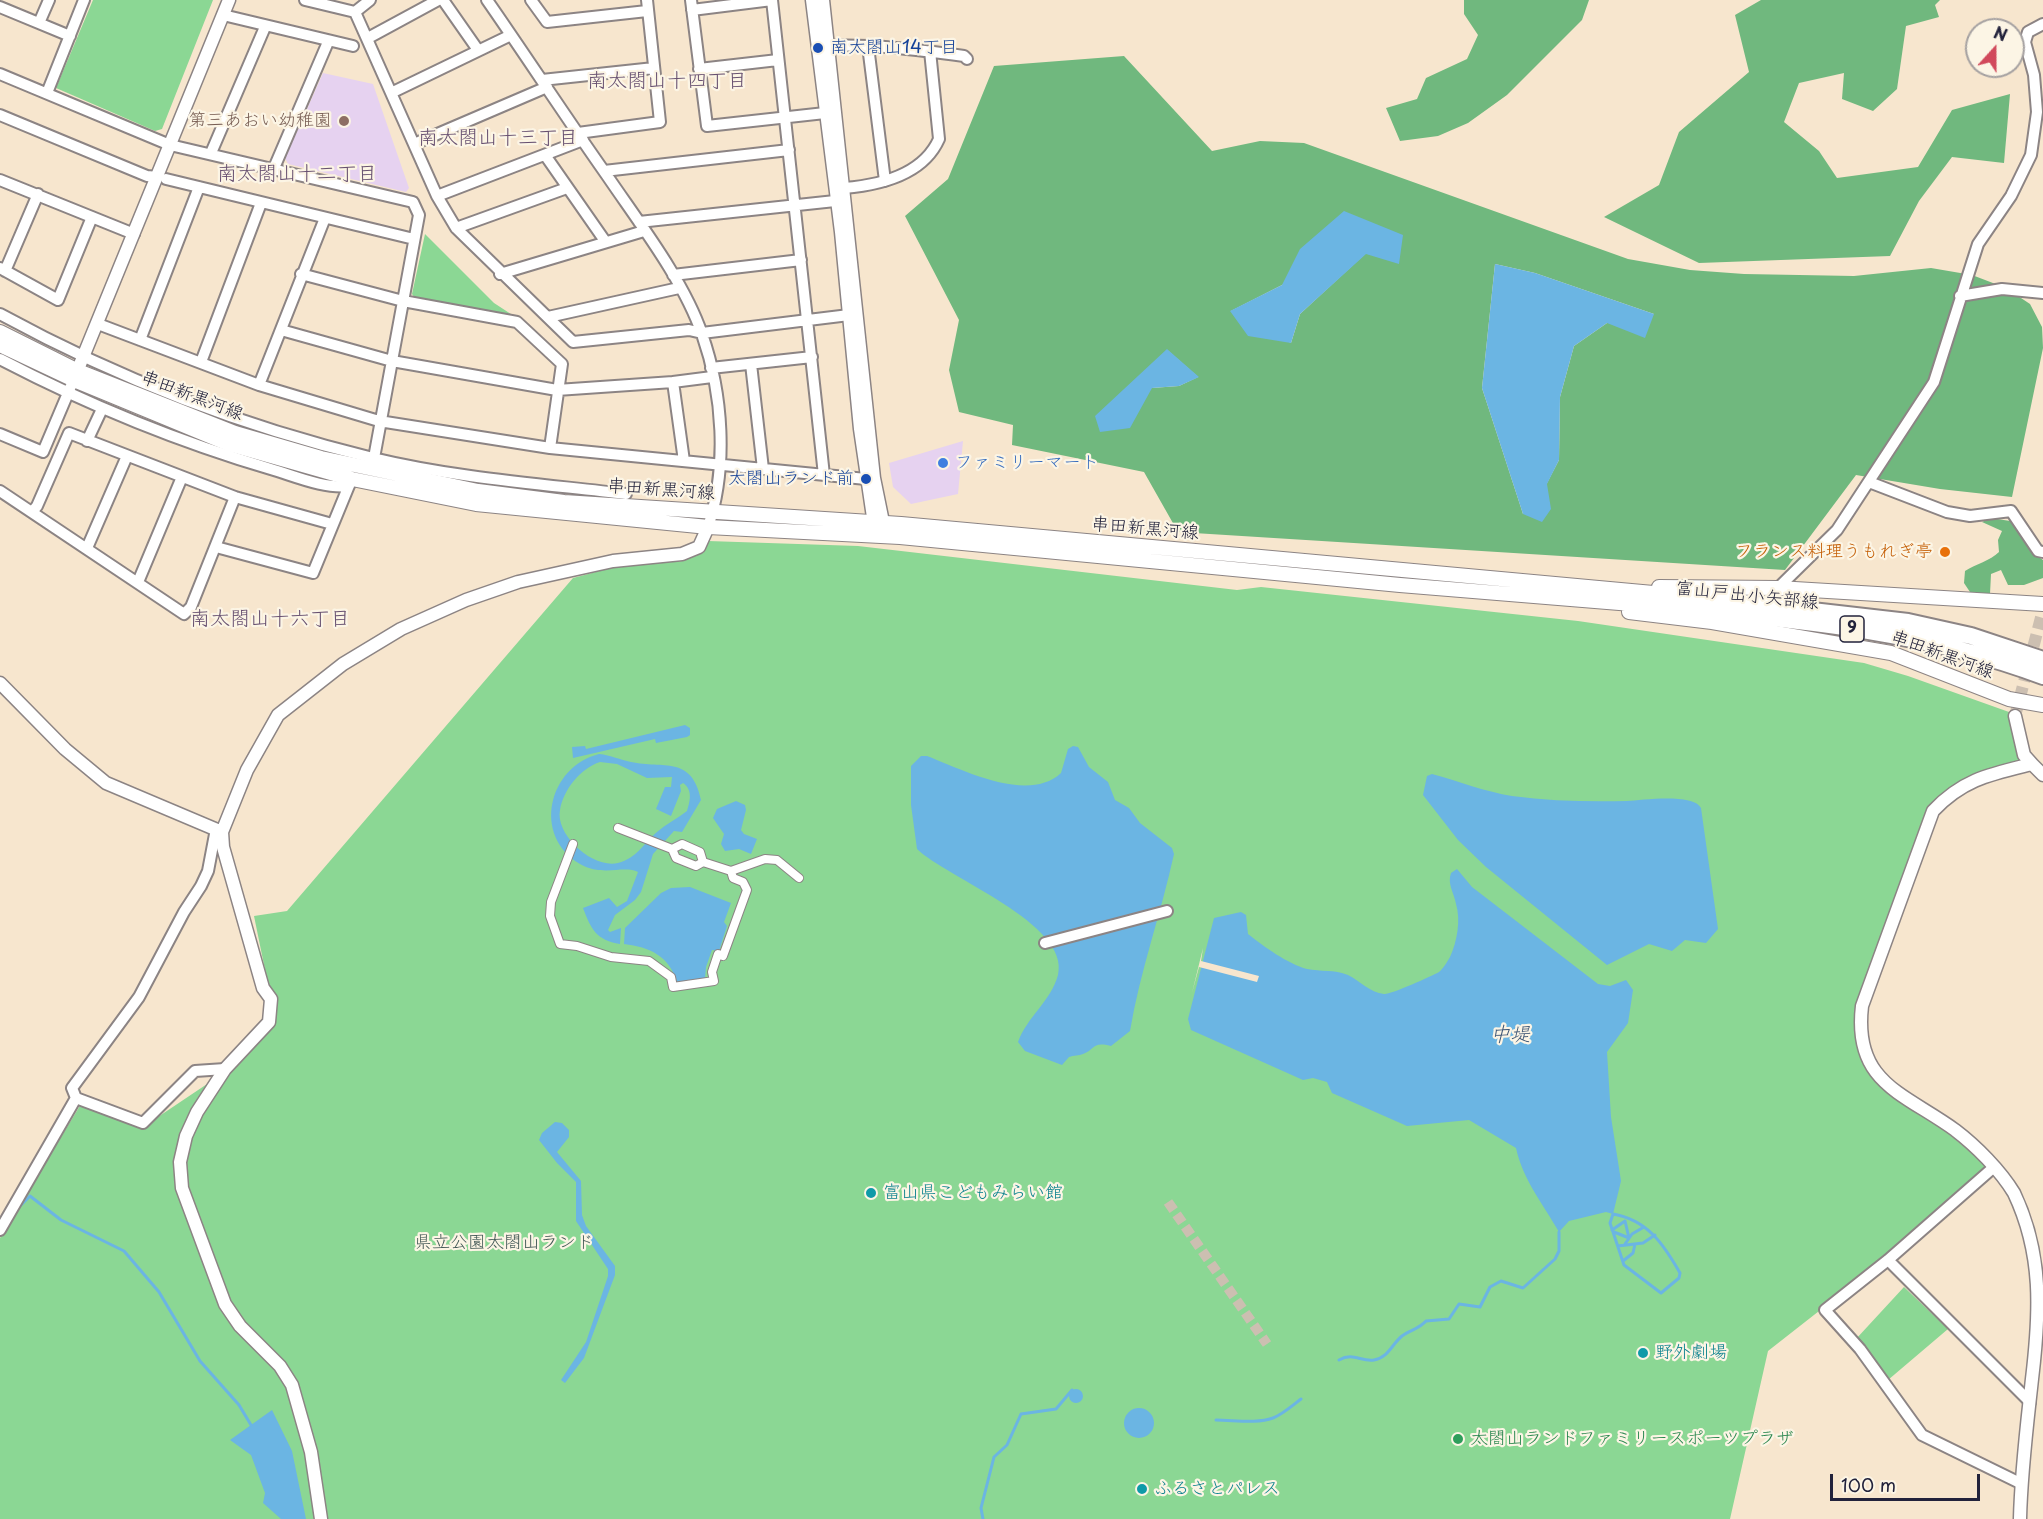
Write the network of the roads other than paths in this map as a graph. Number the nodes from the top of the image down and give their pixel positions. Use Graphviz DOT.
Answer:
graph roads {
  1 [pos="49,0"];
  2 [pos="84,0"];
  3 [pos="229,0"];
  4 [pos="305,0"];
  5 [pos="370,0"];
  6 [pos="441,0"];
  7 [pos="487,0"];
  8 [pos="531,0"];
  9 [pos="812,0"];
  10 [pos="823,0"];
  11 [pos="647,5"];
  12 [pos="691,5"];
  13 [pos="0,7"];
  14 [pos="355,12"];
  15 [pos="223,15"];
  16 [pos="39,23"];
  17 [pos="2043,24"];
  18 [pos="265,27"];
  19 [pos="511,35"];
  20 [pos="70,36"];
  21 [pos="368,38"];
  22 [pos="328,42"];
  23 [pos="353,46"];
  24 [pos="828,46"];
  25 [pos="868,46"];
  26 [pos="478,50"];
  27 [pos="930,51"];
  28 [pos="967,59"];
  29 [pos="778,60"];
  30 [pos="654,68"];
  31 [pos="699,69"];
  32 [pos="0,74"];
  33 [pos="544,83"];
  34 [pos="393,92"];
  35 [pos="47,93"];
  36 [pos="825,113"];
  37 [pos="1,118"];
  38 [pos="786,120"];
  39 [pos="581,137"];
  40 [pos="414,144"];
  41 [pos="170,145"];
  42 [pos="789,150"];
  43 [pos="212,153"];
  44 [pos="544,155"];
  45 [pos="274,168"];
  46 [pos="604,171"];
  47 [pos="161,178"];
  48 [pos="0,180"];
  49 [pos="885,180"];
  50 [pos="199,187"];
  51 [pos="567,188"];
  52 [pos="844,188"];
  53 [pos="38,194"];
  54 [pos="437,196"];
  55 [pos="835,201"];
  56 [pos="261,204"];
  57 [pos="796,205"];
  58 [pos="92,217"];
  59 [pos="325,218"];
  60 [pos="642,227"];
  61 [pos="456,228"];
  62 [pos="134,234"];
  63 [pos="414,239"];
  64 [pos="605,242"];
  65 [pos="801,260"];
  66 [pos="2,270"];
  67 [pos="301,274"];
  68 [pos="500,274"];
  69 [pos="673,275"];
  70 [pos="679,288"];
  71 [pos="2043,293"];
  72 [pos="1960,296"];
  73 [pos="403,301"];
  74 [pos="0,314"];
  75 [pos="849,315"];
  76 [pos="548,317"];
  77 [pos="808,320"];
  78 [pos="98,324"];
  79 [pos="281,330"];
  80 [pos="0,332"];
  81 [pos="702,333"];
  82 [pos="140,340"];
  83 [pos="0,345"];
  84 [pos="857,351"];
  85 [pos="83,357"];
  86 [pos="812,357"];
  87 [pos="0,359"];
  88 [pos="392,361"];
  89 [pos="201,362"];
  90 [pos="751,364"];
  91 [pos="712,373"];
  92 [pos="73,381"];
  93 [pos="673,382"];
  94 [pos="259,385"];
  95 [pos="557,390"];
  96 [pos="102,409"];
  97 [pos="379,421"];
  98 [pos="0,434"];
  99 [pos="87,441"];
  100 [pos="550,448"];
  101 [pos="127,456"];
  102 [pos="374,458"];
  103 [pos="684,461"];
  104 [pos="720,465"];
  105 [pos="763,469"];
  106 [pos="824,475"];
  107 [pos="182,477"];
  108 [pos="866,478"];
  109 [pos="1869,482"];
  110 [pos="350,483"];
  111 [pos="0,491"];
  112 [pos="626,494"];
  113 [pos="235,496"];
  114 [pos="713,511"];
  115 [pos="32,512"];
  116 [pos="332,524"];
  117 [pos="708,527"];
  118 [pos="880,529"];
  119 [pos="216,547"];
  120 [pos="87,548"];
  121 [pos="2043,552"];
  122 [pos="138,582"];
  123 [pos="1561,583"];
  124 [pos="1400,585"];
  125 [pos="1778,588"];
  126 [pos="1660,600"];
  127 [pos="2043,604"];
  128 [pos="2043,660"];
  129 [pos="2043,676"];
  130 [pos="0,683"];
  131 [pos="2043,705"];
  132 [pos="2015,716"];
  133 [pos="2032,764"];
  134 [pos="2043,776"];
  135 [pos="618,828"];
  136 [pos="219,831"];
  137 [pos="573,844"];
  138 [pos="672,849"];
  139 [pos="703,862"];
  140 [pos="731,871"];
  141 [pos="799,878"];
  142 [pos="1167,911"];
  143 [pos="1045,943"];
  144 [pos="225,1070"];
  145 [pos="76,1098"];
  146 [pos="1994,1167"];
  147 [pos="0,1230"];
  148 [pos="1888,1260"];
  149 [pos="2030,1402"];
  150 [pos="2020,1484"];
  151 [pos="321,1519"];
  152 [pos="2019,1519"];
  1 -- 16 [label="street"];
  2 -- 20 [label="street"];
  3 -- 15 [label="street"];
  4 -- 14 [label="street"];
  5 -- 14 [label="street"];
  6 -- 21 [label="street"];
  6 -- 26 [label="street"];
  7 -- 19 [label="street"];
  8 -- 11 [label="street"];
  9 -- 36 [label="street"];
  10 -- 24 [label="street"];
  11 -- 30 [label="street"];
  12 -- 29 [label="street"];
  12 -- 31 [label="street"];
  13 -- 16 [label="street"];
  14 -- 21 [label="street"];
  15 -- 18 [label="street"];
  15 -- 41 [label="street"];
  16 -- 20 [label="street"];
  17 -- 72 [label="street"];
  18 -- 22 [label="street"];
  18 -- 43 [label="street"];
  19 -- 26 [label="street"];
  19 -- 33 [label="street"];
  20 -- 35 [label="street"];
  21 -- 34 [label="street"];
  22 -- 23 [label="street"];
  22 -- 45 [label="street"];
  24 -- 25 [label="street"];
  24 -- 52 [label="street"];
  25 -- 27 [label="street"];
  25 -- 49 [label="street"];
  26 -- 34 [label="street"];
  27 -- 28 [label="street"];
  27 -- 49 [label="street"];
  29 -- 31 [label="street"];
  29 -- 38 [label="street"];
  30 -- 33 [label="street"];
  30 -- 39 [label="street"];
  31 -- 38 [label="street"];
  32 -- 35 [label="street"];
  33 -- 39 [label="street"];
  33 -- 40 [label="street"];
  34 -- 40 [label="street"];
  35 -- 41 [label="street"];
  36 -- 38 [label="street"];
  36 -- 55 [label="street"];
  37 -- 47 [label="street"];
  38 -- 42 [label="street"];
  39 -- 44 [label="street"];
  39 -- 46 [label="street"];
  40 -- 54 [label="street"];
  41 -- 43 [label="street"];
  41 -- 47 [label="street"];
  42 -- 46 [label="street"];
  42 -- 57 [label="street"];
  43 -- 45 [label="street"];
  44 -- 51 [label="street"];
  44 -- 54 [label="street"];
  45 -- 63 [label="street"];
  46 -- 60 [label="street"];
  47 -- 50 [label="street"];
  47 -- 62 [label="street"];
  48 -- 53 [label="street"];
  49 -- 52 [label="street"];
  50 -- 56 [label="street"];
  50 -- 82 [label="street"];
  51 -- 61 [label="street"];
  51 -- 64 [label="street"];
  52 -- 84 [label="street"];
  53 -- 58 [label="street"];
  53 -- 66 [label="street"];
  54 -- 61 [label="street"];
  55 -- 57 [label="street"];
  55 -- 75 [label="street"];
  56 -- 59 [label="street"];
  56 -- 89 [label="street"];
  57 -- 60 [label="street"];
  57 -- 65 [label="street"];
  58 -- 62 [label="street"];
  58 -- 66 [label="street"];
  59 -- 63 [label="street"];
  59 -- 67 [label="street"];
  60 -- 64 [label="street"];
  60 -- 69 [label="street"];
  61 -- 68 [label="street"];
  62 -- 78 [label="street"];
  63 -- 73 [label="street"];
  64 -- 68 [label="street"];
  65 -- 69 [label="street"];
  65 -- 77 [label="street"];
  67 -- 73 [label="street"];
  67 -- 79 [label="street"];
  68 -- 76 [label="street"];
  69 -- 70 [label="street"];
  70 -- 76 [label="street"];
  70 -- 81 [label="street"];
  71 -- 72 [label="street"];
  72 -- 109 [label="street"];
  73 -- 88 [label="street"];
  73 -- 95 [label="street"];
  74 -- 85 [label="street"];
  75 -- 77 [label="street"];
  75 -- 84 [label="street"];
  76 -- 81 [label="street"];
  77 -- 81 [label="street"];
  77 -- 86 [label="street"];
  78 -- 82 [label="street"];
  78 -- 85 [label="street"];
  79 -- 88 [label="street"];
  79 -- 94 [label="street"];
  80 -- 92 [label="main road, 串田新黒河線"];
  81 -- 91 [label="street"];
  82 -- 89 [label="street"];
  83 -- 92 [label="main road, 串田新黒河線"];
  84 -- 108 [label="street"];
  84 -- 118 [label="street"];
  85 -- 92 [label="street"];
  85 -- 102 [label="street"];
  86 -- 90 [label="street"];
  86 -- 106 [label="street"];
  87 -- 92 [label="street"];
  88 -- 95 [label="street"];
  88 -- 97 [label="street"];
  89 -- 94 [label="street"];
  90 -- 91 [label="street"];
  90 -- 105 [label="street"];
  91 -- 93 [label="street"];
  91 -- 104 [label="street"];
  92 -- 96 [label="street"];
  92 -- 98 [label="street"];
  92 -- 110 [label="main road, 串田新黒河線"];
  92 -- 114 [label="main road, 串田新黒河線"];
  93 -- 95 [label="street"];
  93 -- 103 [label="street"];
  94 -- 97 [label="street"];
  95 -- 100 [label="street"];
  96 -- 99 [label="street"];
  96 -- 110 [label="street"];
  97 -- 100 [label="street"];
  97 -- 102 [label="street"];
  99 -- 101 [label="street"];
  99 -- 115 [label="street"];
  100 -- 103 [label="street"];
  101 -- 107 [label="street"];
  101 -- 120 [label="street"];
  102 -- 112 [label="street"];
  103 -- 104 [label="street"];
  104 -- 105 [label="street"];
  104 -- 114 [label="street"];
  105 -- 106 [label="street"];
  106 -- 108 [label="street"];
  107 -- 113 [label="street"];
  107 -- 122 [label="street"];
  108 -- 118 [label="street"];
  109 -- 121 [label="street"];
  109 -- 125 [label="street"];
  110 -- 116 [label="street"];
  110 -- 117 [label="main road, 串田新黒河線"];
  111 -- 115 [label="street"];
  113 -- 116 [label="street"];
  113 -- 119 [label="street"];
  114 -- 117 [label="street"];
  114 -- 118 [label="main road, 串田新黒河線"];
  115 -- 120 [label="street"];
  116 -- 119 [label="street"];
  117 -- 118 [label="main road, 串田新黒河線"];
  117 -- 136 [label="street"];
  118 -- 123 [label="main road, 串田新黒河線"];
  118 -- 124 [label="main road, 串田新黒河線"];
  119 -- 122 [label="street"];
  120 -- 122 [label="street"];
  123 -- 125 [label="main road, 串田新黒河線"];
  123 -- 126 [label="main road, 串田新黒河線"];
  124 -- 126 [label="main road, 串田新黒河線"];
  124 -- 131 [label="main road, 串田新黒河線"];
  125 -- 127 [label="main road, 串田新黒河線"];
  126 -- 128 [label="main road, 富山戸出小矢部線 / 9"];
  126 -- 129 [label="main road, 富山戸出小矢部線 / 9"];
  130 -- 136 [label="street"];
  132 -- 133 [label="street"];
  133 -- 134 [label="street"];
  133 -- 146 [label="street"];
  135 -- 138 [label="street"];
  136 -- 144 [label="street"];
  136 -- 145 [label="street"];
  137 -- 140 [label="street"];
  138 -- 139 [label="street"];
  138 -- 139 [label="street"];
  139 -- 140 [label="street"];
  140 -- 141 [label="street"];
  142 -- 143 [label="street"];
  144 -- 145 [label="street"];
  144 -- 151 [label="street"];
  145 -- 147 [label="street"];
  146 -- 148 [label="street"];
  146 -- 149 [label="street"];
  148 -- 149 [label="street"];
  148 -- 150 [label="street"];
  149 -- 150 [label="street"];
  150 -- 152 [label="street"];
}
